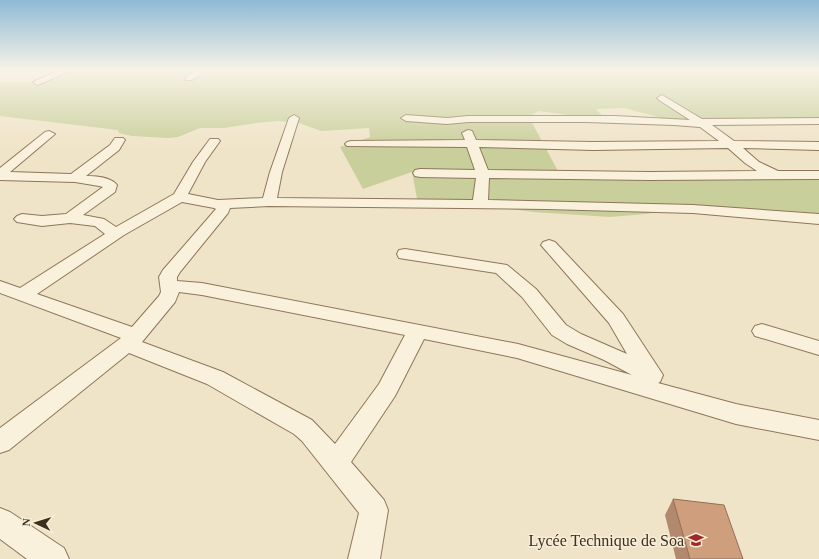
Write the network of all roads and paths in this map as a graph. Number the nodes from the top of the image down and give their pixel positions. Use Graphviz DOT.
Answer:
graph roads {
  1 [pos="662,98"];
  2 [pos="294,118"];
  3 [pos="406,118"];
  4 [pos="465,119"];
  5 [pos="819,121"];
  6 [pos="702,123"];
  7 [pos="49,134"];
  8 [pos="119,140"];
  9 [pos="214,141"];
  10 [pos="471,143"];
  11 [pos="351,144"];
  12 [pos="731,144"];
  13 [pos="819,146"];
  14 [pos="420,173"];
  15 [pos="483,174"];
  16 [pos="0,175"];
  17 [pos="777,175"];
  18 [pos="819,175"];
  19 [pos="73,178"];
  20 [pos="180,197"];
  21 [pos="269,202"];
  22 [pos="218,204"];
  23 [pos="480,205"];
  24 [pos="70,218"];
  25 [pos="22,219"];
  26 [pos="819,220"];
  27 [pos="115,234"];
  28 [pos="549,245"];
  29 [pos="405,254"];
  30 [pos="169,285"];
  31 [pos="0,287"];
  32 [pos="22,294"];
  33 [pos="418,331"];
  34 [pos="762,331"];
  35 [pos="132,340"];
  36 [pos="819,348"];
  37 [pos="658,385"];
  38 [pos="819,430"];
  39 [pos="0,442"];
  40 [pos="335,464"];
  41 [pos="0,522"];
  42 [pos="53,559"];
  43 [pos="364,559"];
  1 -- 6 [label="street"];
  2 -- 21 [label="street"];
  3 -- 4 [label="street"];
  4 -- 6 [label="street"];
  4 -- 10 [label="street"];
  5 -- 6 [label="street"];
  6 -- 12 [label="street"];
  7 -- 16 [label="street"];
  8 -- 19 [label="street"];
  9 -- 20 [label="street"];
  10 -- 11 [label="street"];
  10 -- 12 [label="street"];
  10 -- 15 [label="street"];
  12 -- 13 [label="street"];
  12 -- 17 [label="street"];
  14 -- 15 [label="street"];
  15 -- 17 [label="street"];
  15 -- 23 [label="street"];
  16 -- 19 [label="street"];
  17 -- 18 [label="street"];
  19 -- 24 [label="street"];
  20 -- 22 [label="street"];
  20 -- 27 [label="street"];
  21 -- 22 [label="street"];
  21 -- 23 [label="street"];
  22 -- 30 [label="street"];
  23 -- 26 [label="street"];
  24 -- 25 [label="street"];
  24 -- 27 [label="street"];
  27 -- 32 [label="street"];
  28 -- 37 [label="street"];
  29 -- 37 [label="street"];
  30 -- 33 [label="street"];
  30 -- 35 [label="street"];
  31 -- 32 [label="street"];
  32 -- 35 [label="street"];
  33 -- 37 [label="street"];
  33 -- 40 [label="street"];
  34 -- 36 [label="street"];
  35 -- 39 [label="street"];
  35 -- 40 [label="street"];
  37 -- 38 [label="street"];
  40 -- 43 [label="street"];
  41 -- 42 [label="street"];
}
